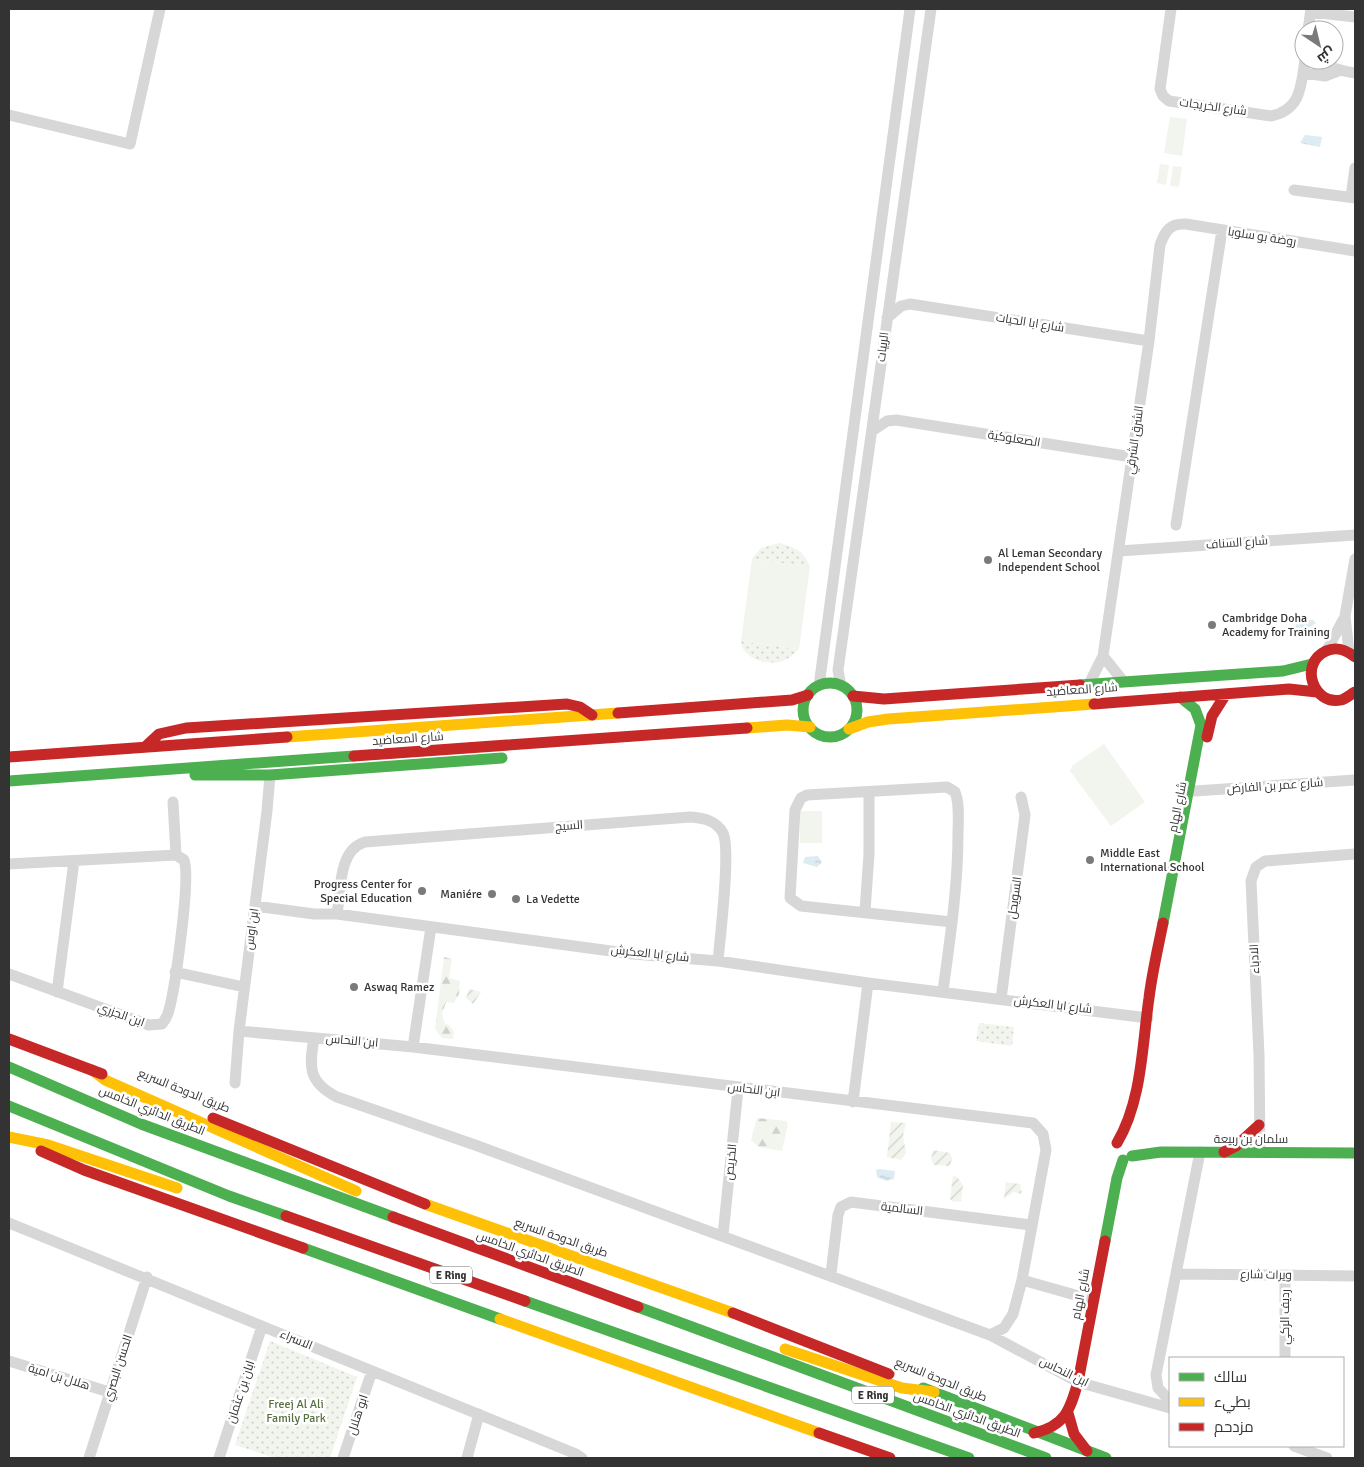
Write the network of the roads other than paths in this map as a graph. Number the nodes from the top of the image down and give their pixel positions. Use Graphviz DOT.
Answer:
graph roads {
  1 [pos="160,9"];
  2 [pos="910,9"];
  3 [pos="931,9"];
  4 [pos="1172,9"];
  5 [pos="1311,10"];
  6 [pos="1355,17"];
  7 [pos="1303,70"];
  8 [pos="1338,71"];
  9 [pos="1303,73"];
  10 [pos="1355,73"];
  11 [pos="9,115"];
  12 [pos="1355,168"];
  13 [pos="1294,190"];
  14 [pos="1353,198"];
  15 [pos="1170,226"];
  16 [pos="1222,230"];
  17 [pos="1321,246"];
  18 [pos="1355,251"];
  19 [pos="1319,258"];
  20 [pos="891,285"];
  21 [pos="910,304"];
  22 [pos="887,318"];
  23 [pos="1149,341"];
  24 [pos="877,403"];
  25 [pos="896,420"];
  26 [pos="872,431"];
  27 [pos="1132,457"];
  28 [pos="1176,525"];
  29 [pos="1355,535"];
  30 [pos="1119,551"];
  31 [pos="1355,559"];
  32 [pos="1345,616"];
  33 [pos="1327,650"];
  34 [pos="1352,654"];
  35 [pos="1103,656"];
  36 [pos="1312,664"];
  37 [pos="1123,681"];
  38 [pos="1089,684"];
  39 [pos="819,686"];
  40 [pos="841,686"];
  41 [pos="1317,692"];
  42 [pos="1355,692"];
  43 [pos="1226,694"];
  44 [pos="808,695"];
  45 [pos="853,696"];
  46 [pos="1180,697"];
  47 [pos="416,714"];
  48 [pos="592,715"];
  49 [pos="810,728"];
  50 [pos="399,729"];
  51 [pos="850,729"];
  52 [pos="581,741"];
  53 [pos="145,747"];
  54 [pos="560,754"];
  55 [pos="9,757"];
  56 [pos="512,757"];
  57 [pos="169,768"];
  58 [pos="270,775"];
  59 [pos="1355,780"];
  60 [pos="9,781"];
  61 [pos="1196,791"];
  62 [pos="869,792"];
  63 [pos="1021,797"];
  64 [pos="173,802"];
  65 [pos="1355,854"];
  66 [pos="176,855"];
  67 [pos="74,861"];
  68 [pos="9,864"];
  69 [pos="255,906"];
  70 [pos="865,911"];
  71 [pos="337,914"];
  72 [pos="952,922"];
  73 [pos="431,927"];
  74 [pos="718,961"];
  75 [pos="176,972"];
  76 [pos="9,974"];
  77 [pos="868,983"];
  78 [pos="244,987"];
  79 [pos="943,991"];
  80 [pos="57,992"];
  81 [pos="1001,998"];
  82 [pos="1148,1018"];
  83 [pos="239,1031"];
  84 [pos="314,1038"];
  85 [pos="9,1039"];
  86 [pos="413,1047"];
  87 [pos="9,1067"];
  88 [pos="92,1070"];
  89 [pos="235,1083"];
  90 [pos="738,1088"];
  91 [pos="853,1102"];
  92 [pos="9,1106"];
  93 [pos="1259,1125"];
  94 [pos="1126,1128"];
  95 [pos="9,1137"];
  96 [pos="1127,1151"];
  97 [pos="1200,1152"];
  98 [pos="1223,1152"];
  99 [pos="1260,1152"];
  100 [pos="1355,1153"];
  101 [pos="229,1196"];
  102 [pos="386,1216"];
  103 [pos="9,1222"];
  104 [pos="1031,1225"];
  105 [pos="723,1235"];
  106 [pos="831,1274"];
  107 [pos="1176,1274"];
  108 [pos="1285,1276"];
  109 [pos="1355,1276"];
  110 [pos="147,1277"];
  111 [pos="1022,1280"];
  112 [pos="1093,1300"];
  113 [pos="262,1326"];
  114 [pos="701,1332"];
  115 [pos="990,1334"];
  116 [pos="1285,1357"];
  117 [pos="9,1361"];
  118 [pos="372,1371"];
  119 [pos="1078,1382"];
  120 [pos="109,1392"];
  121 [pos="934,1392"];
  122 [pos="1169,1400"];
  123 [pos="1169,1408"];
  124 [pos="480,1414"];
  125 [pos="1068,1414"];
  126 [pos="898,1433"];
  127 [pos="1034,1433"];
  128 [pos="1297,1447"];
  129 [pos="1087,1451"];
  130 [pos="89,1458"];
  131 [pos="219,1458"];
  132 [pos="344,1458"];
  133 [pos="467,1458"];
  134 [pos="582,1458"];
  135 [pos="890,1458"];
  136 [pos="952,1458"];
  137 [pos="969,1458"];
  138 [pos="1046,1458"];
  139 [pos="1106,1458"];
  140 [pos="1327,1458"];
  1 -- 11 [label="street"];
  2 -- 39 [label="street, الربيات"];
  3 -- 20 [label="street, الربيات"];
  4 -- 9 [label="street, شارع الخريجات"];
  5 -- 6 [label="street"];
  7 -- 9 [label="street"];
  8 -- 9 [label="street"];
  8 -- 10 [label="street"];
  12 -- 14 [label="street"];
  13 -- 14 [label="street"];
  15 -- 16 [label="street, روضة بو سلوبا"];
  15 -- 23 [label="street, الشرق الشرقي"];
  16 -- 17 [label="street, روضة بو سلوبا"];
  16 -- 28 [label="street"];
  17 -- 18 [label="street, روضة بو سلوبا"];
  17 -- 19 [label="street"];
  20 -- 21 [label="street"];
  20 -- 22 [label="street, الربيات"];
  21 -- 22 [label="street"];
  21 -- 23 [label="street, شارع ابا الحيات"];
  22 -- 24 [label="street, الربيات"];
  23 -- 27 [label="street, الشرق الشرقي"];
  24 -- 25 [label="street"];
  24 -- 26 [label="street, الربيات"];
  25 -- 26 [label="street"];
  25 -- 27 [label="street, الصعلوكية"];
  26 -- 40 [label="street, الربيات"];
  27 -- 30 [label="street, الشرق الشرقي"];
  29 -- 30 [label="street, شارع السناف"];
  30 -- 35 [label="street, الشرق الشرقي"];
  31 -- 32 [label="street"];
  32 -- 33 [label="street"];
  32 -- 34 [label="street"];
  33 -- 34 [label="main road"];
  33 -- 36 [label="main road"];
  35 -- 37 [label="street"];
  35 -- 38 [label="street, الشرق الشرقي"];
  36 -- 37 [label="main road, شارع المعاضيد"];
  36 -- 41 [label="main road"];
  37 -- 38 [label="main road, شارع المعاضيد"];
  38 -- 45 [label="main road, شارع المعاضيد"];
  39 -- 40 [label="main road"];
  39 -- 44 [label="main road"];
  40 -- 45 [label="main road"];
  41 -- 42 [label="main road, شارع المعاضيد"];
  41 -- 43 [label="main road, شارع المعاضيد"];
  43 -- 46 [label="main road, شارع المعاضيد"];
  43 -- 61 [label="main road, شارع الهام"];
  44 -- 48 [label="main road, شارع المعاضيد"];
  44 -- 49 [label="main road"];
  45 -- 51 [label="main road"];
  46 -- 51 [label="main road, شارع المعاضيد"];
  46 -- 82 [label="main road, شارع الهام"];
  47 -- 48 [label="main road"];
  47 -- 50 [label="main road"];
  47 -- 53 [label="main road"];
  48 -- 50 [label="main road, شارع المعاضيد"];
  49 -- 51 [label="main road"];
  49 -- 52 [label="main road, شارع المعاضيد"];
  50 -- 53 [label="main road, شارع المعاضيد"];
  52 -- 54 [label="main road"];
  52 -- 57 [label="main road, شارع المعاضيد"];
  53 -- 55 [label="main road, شارع المعاضيد"];
  56 -- 58 [label="main road"];
  57 -- 58 [label="main road"];
  57 -- 60 [label="main road, شارع المعاضيد"];
  58 -- 69 [label="street, ابن اوس"];
  59 -- 61 [label="street, شارع عمر بن الفارض"];
  61 -- 82 [label="main road, شارع الهام"];
  62 -- 70 [label="street"];
  62 -- 70 [label="street"];
  62 -- 72 [label="street"];
  63 -- 81 [label="street, السويحل"];
  64 -- 66 [label="street, ابن الجزري"];
  65 -- 93 [label="street, الادباء"];
  66 -- 67 [label="street"];
  66 -- 75 [label="street, ابن الجزري"];
  67 -- 68 [label="street"];
  67 -- 80 [label="street"];
  69 -- 71 [label="street, شارع ابا العكرش"];
  69 -- 78 [label="street, ابن اوس"];
  70 -- 72 [label="street"];
  71 -- 73 [label="street, شارع ابا العكرش"];
  71 -- 74 [label="street, السيج"];
  72 -- 79 [label="street"];
  73 -- 74 [label="street, شارع ابا العكرش"];
  73 -- 86 [label="street"];
  74 -- 77 [label="street, شارع ابا العكرش"];
  75 -- 78 [label="street"];
  75 -- 80 [label="street, ابن الجزري"];
  76 -- 80 [label="street, ابن الجزري"];
  77 -- 79 [label="street, شارع ابا العكرش"];
  77 -- 91 [label="street"];
  78 -- 83 [label="street, ابن اوس"];
  79 -- 81 [label="street, شارع ابا العكرش"];
  81 -- 82 [label="street, شارع ابا العكرش"];
  82 -- 94 [label="main road, شارع الهام"];
  83 -- 84 [label="street, ابن النحاس"];
  83 -- 89 [label="street, ابن اوس"];
  84 -- 86 [label="street, ابن النحاس"];
  84 -- 105 [label="street, ابن النحاس"];
  85 -- 88 [label="main road, طريق الدوحة السريع"];
  86 -- 90 [label="street, ابن النحاس"];
  87 -- 102 [label="main road, الطريق الدائري الخامس / E Ring"];
  88 -- 102 [label="main road"];
  88 -- 121 [label="main road, طريق الدوحة السريع"];
  90 -- 91 [label="street, ابن النحاس"];
  90 -- 105 [label="street, الخريص"];
  91 -- 104 [label="street, ابن النحاس"];
  92 -- 101 [label="main road, E Ring"];
  93 -- 98 [label="main road"];
  93 -- 99 [label="street, الادباء"];
  94 -- 96 [label="main road, شارع الهام"];
  94 -- 96 [label="main road, شارع الهام"];
  95 -- 101 [label="main road"];
  95 -- 135 [label="main road"];
  96 -- 97 [label="main road, سلمان بن ربيعة"];
  96 -- 112 [label="main road, شارع الهام"];
  97 -- 98 [label="main road, سلمان بن ربيعة"];
  97 -- 107 [label="street"];
  98 -- 99 [label="main road, سلمان بن ربيعة"];
  99 -- 100 [label="main road, سلمان بن ربيعة"];
  101 -- 126 [label="main road, E Ring"];
  102 -- 114 [label="main road, الطريق الدائري الخامس / E Ring"];
  103 -- 110 [label="street, الاسراء"];
  104 -- 106 [label="street, السالمية"];
  104 -- 111 [label="street, ابن النحاس"];
  105 -- 106 [label="street, ابن النحاس"];
  106 -- 115 [label="street, ابن النحاس"];
  107 -- 108 [label="street, ويرات شارع"];
  107 -- 122 [label="street"];
  108 -- 109 [label="street, ويرات شارع"];
  108 -- 116 [label="street, رديف الركي"];
  110 -- 113 [label="street, الاسراء"];
  110 -- 120 [label="street, الحسن البصري"];
  111 -- 112 [label="street"];
  111 -- 115 [label="street, ابن النحاس"];
  112 -- 119 [label="main road, شارع الهام"];
  113 -- 118 [label="street, الاسراء"];
  113 -- 131 [label="street, ابان بن عثمان"];
  114 -- 121 [label="main road"];
  114 -- 138 [label="main road, الطريق الدائري الخامس / E Ring"];
  115 -- 119 [label="street, ابن النحاس"];
  117 -- 120 [label="street, هلال بن امية"];
  118 -- 124 [label="street, الاسراء"];
  118 -- 132 [label="street, ابو هلال"];
  119 -- 123 [label="street, ابن النحاس"];
  119 -- 125 [label="main road, شارع الهام"];
  120 -- 130 [label="street, الحسن البصري"];
  121 -- 127 [label="main road, طريق الدوحة السريع"];
  124 -- 133 [label="street"];
  124 -- 134 [label="street, الاسراء"];
  125 -- 127 [label="main road"];
  125 -- 129 [label="main road"];
  126 -- 136 [label="main road"];
  126 -- 137 [label="main road, E Ring"];
  127 -- 129 [label="main road, طريق الدوحة السريع"];
  128 -- 140 [label="street"];
  129 -- 139 [label="main road, طريق الدوحة السريع"];
}
